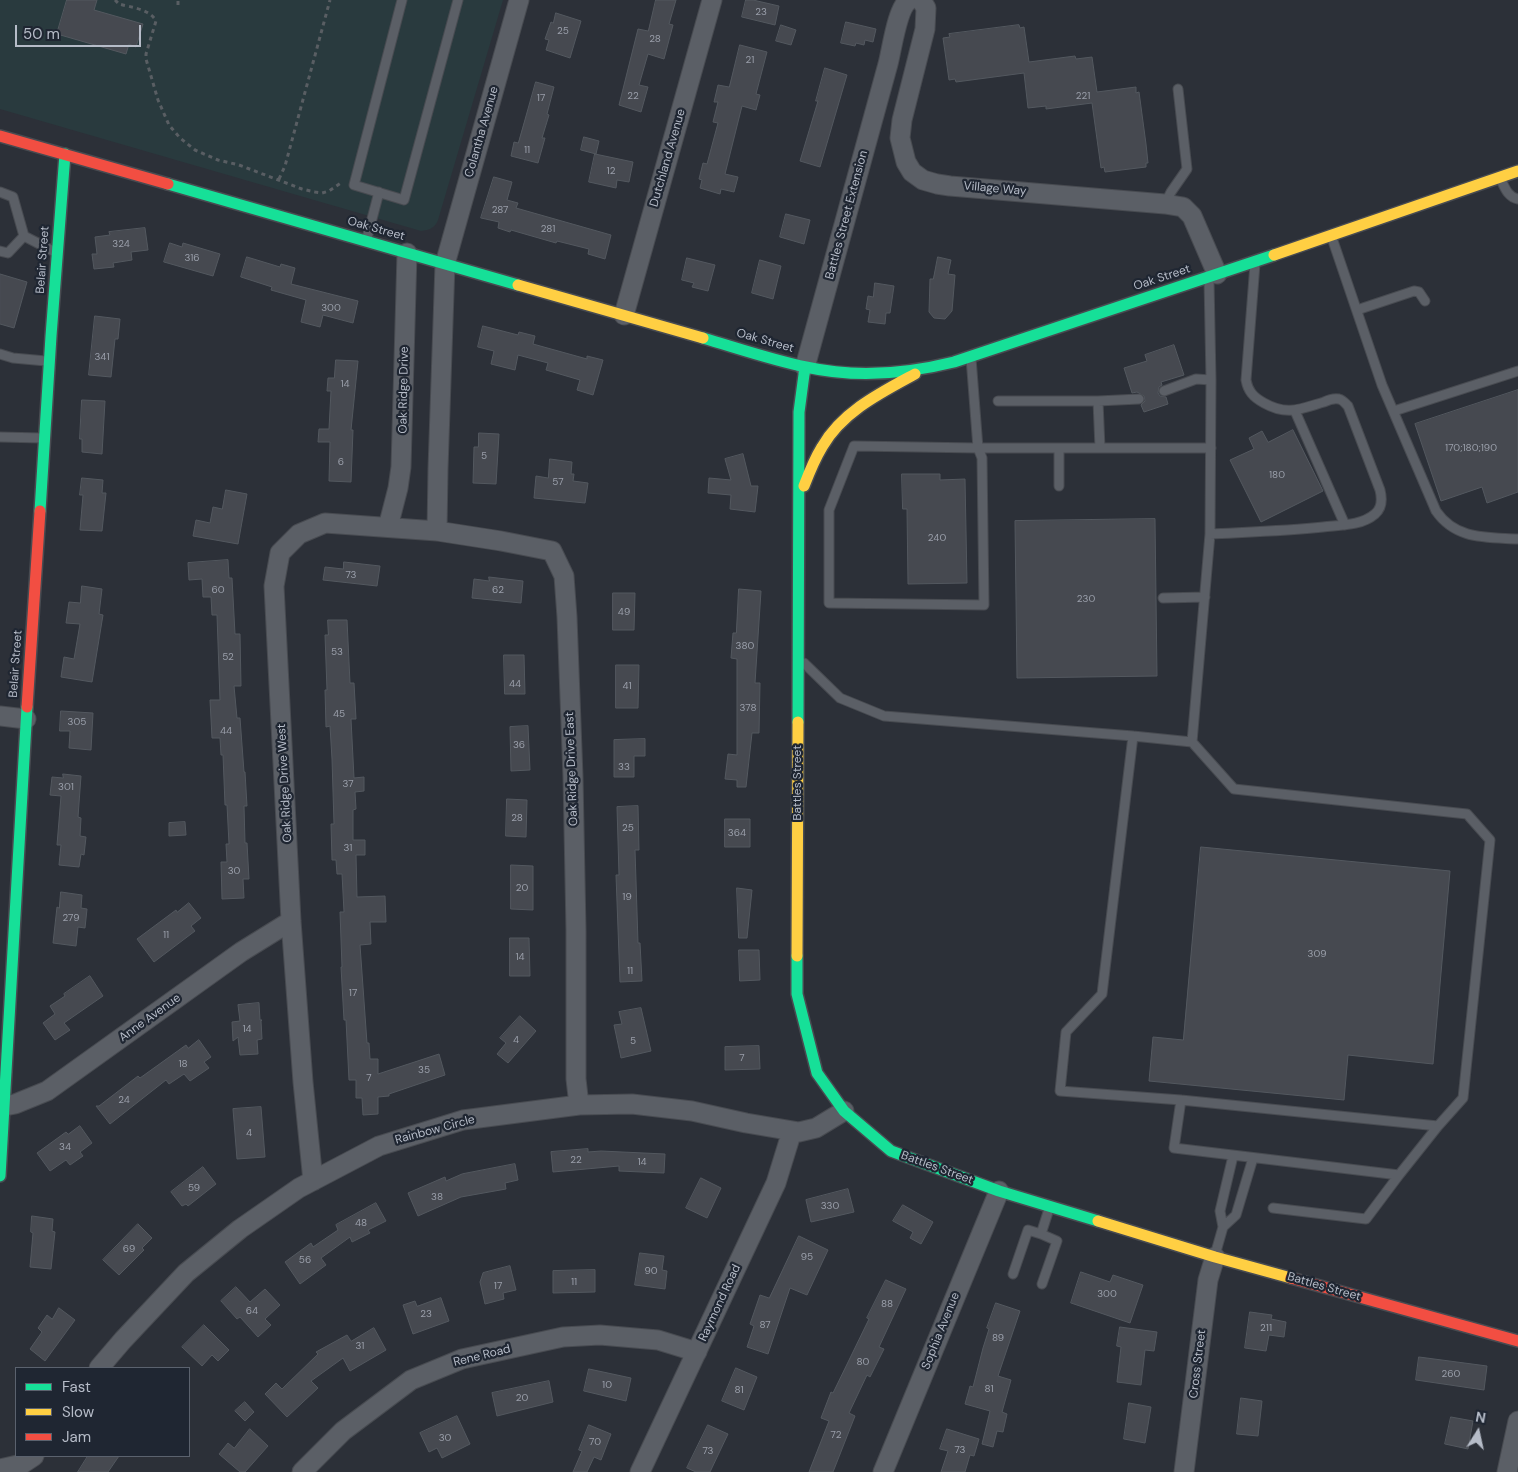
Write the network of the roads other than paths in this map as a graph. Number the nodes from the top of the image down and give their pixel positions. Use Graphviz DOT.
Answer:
graph roads {
  1 [pos="402,0"];
  2 [pos="458,0"];
  3 [pos="519,0"];
  4 [pos="712,0"];
  5 [pos="907,1"];
  6 [pos="1178,89"];
  7 [pos="0,136"];
  8 [pos="65,154"];
  9 [pos="1518,171"];
  10 [pos="1499,177"];
  11 [pos="0,192"];
  12 [pos="380,192"];
  13 [pos="1518,199"];
  14 [pos="1166,204"];
  15 [pos="1332,235"];
  16 [pos="24,236"];
  17 [pos="366,241"];
  18 [pos="0,251"];
  19 [pos="407,252"];
  20 [pos="57,254"];
  21 [pos="1255,261"];
  22 [pos="445,264"];
  23 [pos="1213,276"];
  24 [pos="1424,301"];
  25 [pos="1357,310"];
  26 [pos="624,315"];
  27 [pos="0,354"];
  28 [pos="970,356"];
  29 [pos="49,361"];
  30 [pos="806,367"];
  31 [pos="924,369"];
  32 [pos="1518,370"];
  33 [pos="1212,380"];
  34 [pos="1164,391"];
  35 [pos="1139,399"];
  36 [pos="998,401"];
  37 [pos="1098,401"];
  38 [pos="1295,411"];
  39 [pos="1394,411"];
  40 [pos="0,437"];
  41 [pos="44,438"];
  42 [pos="978,448"];
  43 [pos="1059,448"];
  44 [pos="1100,448"];
  45 [pos="1211,448"];
  46 [pos="1059,486"];
  47 [pos="799,506"];
  48 [pos="1345,525"];
  49 [pos="388,527"];
  50 [pos="437,531"];
  51 [pos="1210,534"];
  52 [pos="1518,539"];
  53 [pos="1205,597"];
  54 [pos="1163,598"];
  55 [pos="798,658"];
  56 [pos="0,716"];
  57 [pos="26,718"];
  58 [pos="1133,736"];
  59 [pos="1192,742"];
  60 [pos="291,921"];
  61 [pos="1181,1100"];
  62 [pos="579,1105"];
  63 [pos="5,1106"];
  64 [pos="844,1111"];
  65 [pos="1438,1126"];
  66 [pos="792,1131"];
  67 [pos="1234,1156"];
  68 [pos="1252,1158"];
  69 [pos="0,1176"];
  70 [pos="1398,1176"];
  71 [pos="313,1181"];
  72 [pos="999,1190"];
  73 [pos="1050,1206"];
  74 [pos="1273,1208"];
  75 [pos="1223,1227"];
  76 [pos="1040,1234"];
  77 [pos="1215,1257"];
  78 [pos="1013,1274"];
  79 [pos="1042,1284"];
  80 [pos="1518,1341"];
  81 [pos="697,1352"];
  82 [pos="100,1367"];
  83 [pos="1518,1421"];
  84 [pos="32,1457"];
  85 [pos="0,1468"];
  86 [pos="302,1472"];
  87 [pos="640,1472"];
  88 [pos="883,1472"];
  89 [pos="1184,1472"];
  90 [pos="1506,1472"];
  1 -- 12 [label="lane"];
  2 -- 12 [label="lane"];
  3 -- 22 [label="street, Colantha Avenue"];
  4 -- 26 [label="street, Dutchland Avenue"];
  5 -- 14 [label="street, Village Way"];
  5 -- 30 [label="street, Battles Street Extension"];
  6 -- 14 [label="lane"];
  7 -- 8 [label="main road, Oak Street"];
  8 -- 17 [label="main road, Oak Street"];
  8 -- 20 [label="main road, Belair Street"];
  9 -- 10 [label="main road, Oak Street"];
  10 -- 13 [label="lane"];
  10 -- 15 [label="main road, Oak Street"];
  11 -- 16 [label="lane"];
  12 -- 17 [label="lane"];
  14 -- 23 [label="street, Village Way"];
  15 -- 21 [label="main road, Oak Street"];
  15 -- 25 [label="lane"];
  16 -- 18 [label="lane"];
  16 -- 20 [label="lane"];
  17 -- 19 [label="main road, Oak Street"];
  19 -- 22 [label="main road, Oak Street"];
  19 -- 49 [label="street, Oak Ridge Drive"];
  20 -- 29 [label="main road, Belair Street"];
  21 -- 23 [label="main road, Oak Street"];
  21 -- 38 [label="lane"];
  22 -- 26 [label="main road, Oak Street"];
  22 -- 50 [label="street"];
  23 -- 28 [label="main road, Oak Street"];
  23 -- 33 [label="lane"];
  24 -- 25 [label="lane"];
  25 -- 39 [label="lane"];
  26 -- 30 [label="main road, Oak Street"];
  27 -- 29 [label="lane"];
  28 -- 31 [label="main road, Oak Street"];
  28 -- 42 [label="lane"];
  29 -- 41 [label="main road, Belair Street"];
  30 -- 31 [label="main road, Oak Street"];
  30 -- 47 [label="main road, Battles Street"];
  31 -- 47 [label="main road, Battles Street"];
  32 -- 39 [label="lane"];
  33 -- 34 [label="lane"];
  33 -- 45 [label="lane"];
  35 -- 37 [label="lane"];
  36 -- 37 [label="lane"];
  37 -- 44 [label="lane"];
  38 -- 48 [label="lane"];
  38 -- 48 [label="lane"];
  39 -- 52 [label="lane"];
  40 -- 41 [label="lane"];
  41 -- 57 [label="main road, Belair Street"];
  42 -- 42 [label="lane"];
  42 -- 43 [label="lane"];
  43 -- 44 [label="lane"];
  43 -- 46 [label="lane"];
  44 -- 45 [label="lane"];
  45 -- 51 [label="lane"];
  47 -- 55 [label="main road, Battles Street"];
  48 -- 51 [label="lane"];
  49 -- 50 [label="street, Oak Ridge Drive West"];
  49 -- 60 [label="street, Oak Ridge Drive West"];
  50 -- 62 [label="street, Oak Ridge Drive East"];
  51 -- 53 [label="lane"];
  53 -- 54 [label="lane"];
  53 -- 59 [label="lane"];
  55 -- 58 [label="lane"];
  55 -- 64 [label="main road, Battles Street"];
  56 -- 57 [label="street"];
  57 -- 63 [label="main road, Belair Street"];
  58 -- 59 [label="lane"];
  58 -- 61 [label="lane"];
  59 -- 65 [label="lane"];
  60 -- 63 [label="street, Anne Avenue"];
  60 -- 71 [label="street, Oak Ridge Drive West"];
  61 -- 65 [label="lane"];
  61 -- 67 [label="lane"];
  62 -- 66 [label="street, Rainbow Circle"];
  62 -- 71 [label="street, Rainbow Circle"];
  63 -- 69 [label="main road, Belair Street"];
  64 -- 66 [label="street, Rainbow Circle"];
  64 -- 72 [label="main road, Battles Street"];
  65 -- 70 [label="lane"];
  66 -- 81 [label="street, Raymond Road"];
  67 -- 68 [label="lane"];
  67 -- 75 [label="lane"];
  68 -- 70 [label="lane"];
  68 -- 75 [label="lane"];
  70 -- 74 [label="lane"];
  71 -- 82 [label="street, Rainbow Circle"];
  72 -- 73 [label="main road, Battles Street"];
  72 -- 88 [label="street, Sophia Avenue"];
  73 -- 76 [label="lane"];
  73 -- 77 [label="main road, Battles Street"];
  75 -- 77 [label="lane"];
  76 -- 78 [label="lane"];
  76 -- 79 [label="lane"];
  77 -- 80 [label="main road, Battles Street"];
  77 -- 89 [label="street, Cross Street"];
  81 -- 86 [label="street, Rene Road"];
  81 -- 87 [label="street, Raymond Road"];
  83 -- 90 [label="street"];
  84 -- 85 [label="street"];
}
